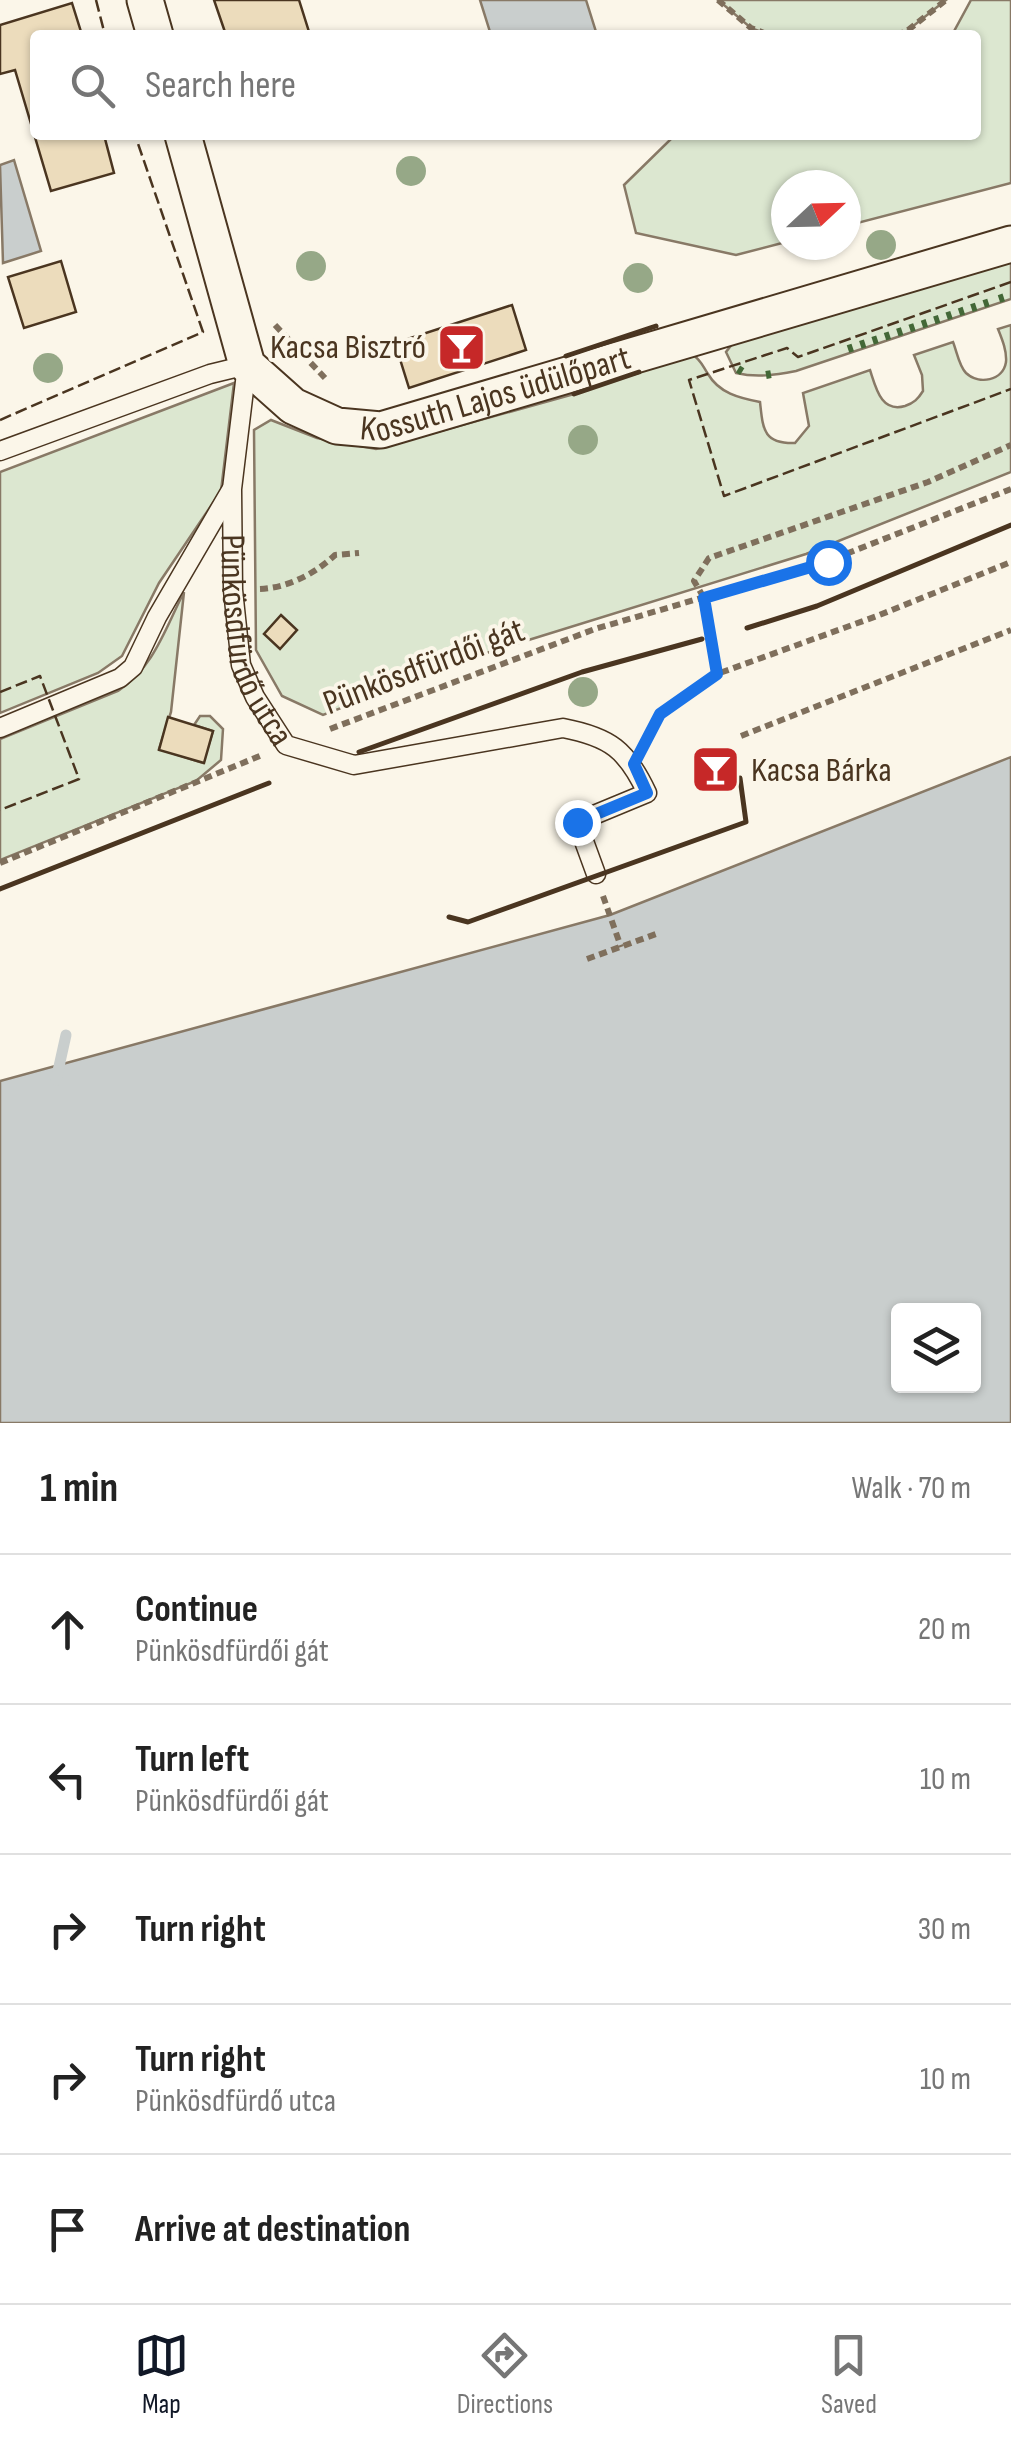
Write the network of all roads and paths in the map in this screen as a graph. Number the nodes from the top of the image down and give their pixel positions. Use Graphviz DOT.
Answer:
graph roads {
  1 [pos="145,0"];
  2 [pos="718,0"];
  3 [pos="946,0"];
  4 [pos="154,30"];
  5 [pos="756,30"];
  6 [pos="908,30"];
  7 [pos="184,140"];
  8 [pos="1011,244"];
  9 [pos="265,314"];
  10 [pos="248,364"];
  11 [pos="331,384"];
  12 [pos="1011,445"];
  13 [pos="0,451"];
  14 [pos="1011,489"];
  15 [pos="232,490"];
  16 [pos="358,553"];
  17 [pos="1011,562"];
  18 [pos="233,590"];
  19 [pos="704,598"];
  20 [pos="1011,630"];
  21 [pos="717,674"];
  22 [pos="0,728"];
  23 [pos="741,736"];
  24 [pos="286,745"];
  25 [pos="634,764"];
  26 [pos="0,863"];
  27 [pos="596,874"];
  28 [pos="610,916"];
  29 [pos="656,934"];
  30 [pos="621,947"];
  31 [pos="587,959"];
  1 -- 4 [label="street"];
  2 -- 5 [label="path"];
  3 -- 6 [label="path"];
  7 -- 10 [label="street, Pünkösdfürdő utca"];
  8 -- 10 [label="street, Kossuth Lajos üdülőpart"];
  9 -- 11 [label="path"];
  10 -- 13 [label="lane"];
  10 -- 15 [label="lane, Pünkösdfürdő utca"];
  12 -- 19 [label="path"];
  14 -- 19 [label="path, Pünkösdfürdői gát"];
  15 -- 18 [label="lane, Pünkösdfürdő utca"];
  15 -- 22 [label="lane"];
  16 -- 18 [label="path"];
  17 -- 21 [label="path"];
  18 -- 24 [label="lane, Pünkösdfürdő utca"];
  19 -- 21 [label="path"];
  19 -- 24 [label="path, Pünkösdfürdői gát"];
  20 -- 23 [label="path"];
  21 -- 25 [label="path"];
  24 -- 25 [label="lane, Pünkösdfürdő utca"];
  24 -- 26 [label="path, Pünkösdfürdői gát"];
  25 -- 27 [label="lane"];
  28 -- 30 [label="path"];
  29 -- 30 [label="path"];
  30 -- 31 [label="path"];
}
